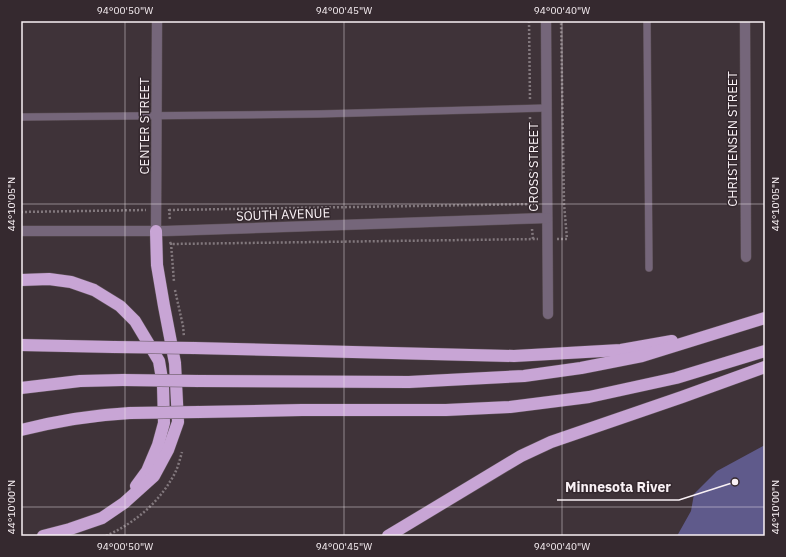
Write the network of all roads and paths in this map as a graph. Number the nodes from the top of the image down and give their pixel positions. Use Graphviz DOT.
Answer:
graph roads {
  1 [pos="21,21"];
  2 [pos="25,21"];
  3 [pos="157,21"];
  4 [pos="529,21"];
  5 [pos="546,21"];
  6 [pos="561,21"];
  7 [pos="648,21"];
  8 [pos="745,21"];
  9 [pos="530,108"];
  10 [pos="546,108"];
  11 [pos="157,116"];
  12 [pos="21,117"];
  13 [pos="531,204"];
  14 [pos="547,204"];
  15 [pos="564,204"];
  16 [pos="161,210"];
  17 [pos="21,212"];
  18 [pos="547,218"];
  19 [pos="532,219"];
  20 [pos="21,231"];
  21 [pos="161,231"];
  22 [pos="533,239"];
  23 [pos="547,239"];
  24 [pos="746,257"];
  25 [pos="649,268"];
  26 [pos="21,280"];
  27 [pos="548,314"];
  28 [pos="765,318"];
  29 [pos="726,331"];
  30 [pos="21,345"];
  31 [pos="765,351"];
  32 [pos="765,367"];
  33 [pos="21,388"];
  34 [pos="21,430"];
  35 [pos="124,503"];
  36 [pos="43,536"];
  37 [pos="388,536"];
  1 -- 2 [label="path"];
  3 -- 11 [label="street, CENTER STREET"];
  4 -- 9 [label="path"];
  5 -- 10 [label="street, CROSS STREET"];
  6 -- 15 [label="path"];
  7 -- 25 [label="lane"];
  8 -- 24 [label="street, CHRISTENSEN STREET"];
  9 -- 10 [label="lane"];
  9 -- 11 [label="lane"];
  9 -- 13 [label="path"];
  10 -- 14 [label="street, CROSS STREET"];
  11 -- 12 [label="lane"];
  11 -- 16 [label="street, CENTER STREET"];
  13 -- 14 [label="path"];
  13 -- 16 [label="path"];
  13 -- 19 [label="path"];
  14 -- 15 [label="path"];
  14 -- 18 [label="street, CROSS STREET"];
  15 -- 23 [label="path"];
  16 -- 17 [label="path"];
  16 -- 21 [label="street, CENTER STREET"];
  16 -- 21 [label="path"];
  18 -- 19 [label="street, SOUTH AVENUE"];
  18 -- 23 [label="street, CROSS STREET"];
  19 -- 21 [label="street, SOUTH AVENUE"];
  19 -- 22 [label="path"];
  20 -- 21 [label="street, SOUTH AVENUE"];
  21 -- 22 [label="path"];
  21 -- 35 [label="highway"];
  22 -- 23 [label="path"];
  23 -- 27 [label="street, CROSS STREET"];
  26 -- 35 [label="highway"];
  28 -- 29 [label="highway"];
  29 -- 30 [label="highway, bridge"];
  29 -- 33 [label="highway, bridge"];
  31 -- 34 [label="highway, bridge"];
  32 -- 37 [label="highway"];
  35 -- 36 [label="highway"];
}
